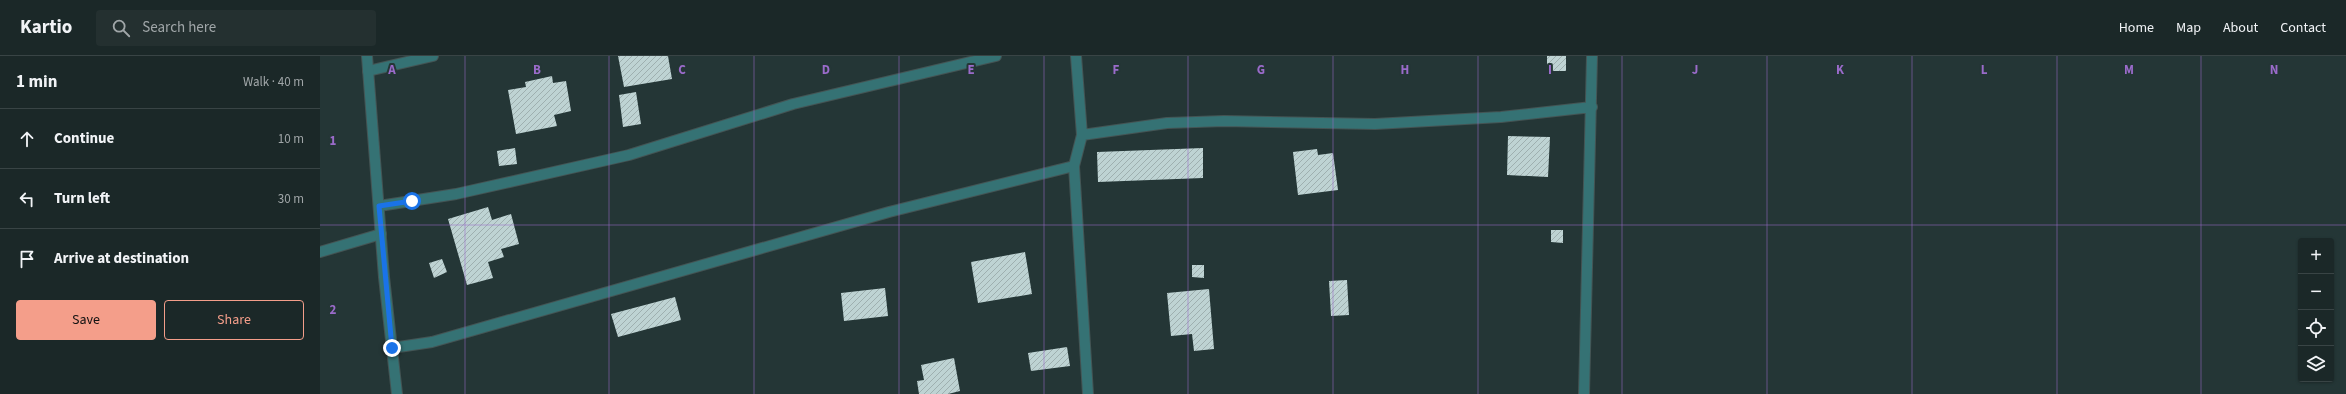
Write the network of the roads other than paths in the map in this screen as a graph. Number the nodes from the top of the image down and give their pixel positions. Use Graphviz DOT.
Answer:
graph roads {
  1 [pos="367,56"];
  2 [pos="433,56"];
  3 [pos="996,56"];
  4 [pos="1076,56"];
  5 [pos="1592,56"];
  6 [pos="368,71"];
  7 [pos="1592,107"];
  8 [pos="1082,136"];
  9 [pos="1074,166"];
  10 [pos="379,206"];
  11 [pos="381,234"];
  12 [pos="320,252"];
  13 [pos="392,348"];
  14 [pos="397,394"];
  15 [pos="1088,394"];
  16 [pos="1584,394"];
  1 -- 6 [label="street"];
  2 -- 6 [label="street"];
  3 -- 10 [label="street"];
  4 -- 8 [label="street"];
  5 -- 7 [label="street"];
  6 -- 10 [label="street"];
  7 -- 8 [label="street"];
  7 -- 16 [label="street"];
  8 -- 9 [label="street"];
  9 -- 13 [label="street"];
  9 -- 15 [label="street"];
  10 -- 11 [label="street"];
  11 -- 12 [label="street"];
  11 -- 13 [label="street"];
  13 -- 14 [label="street"];
}
